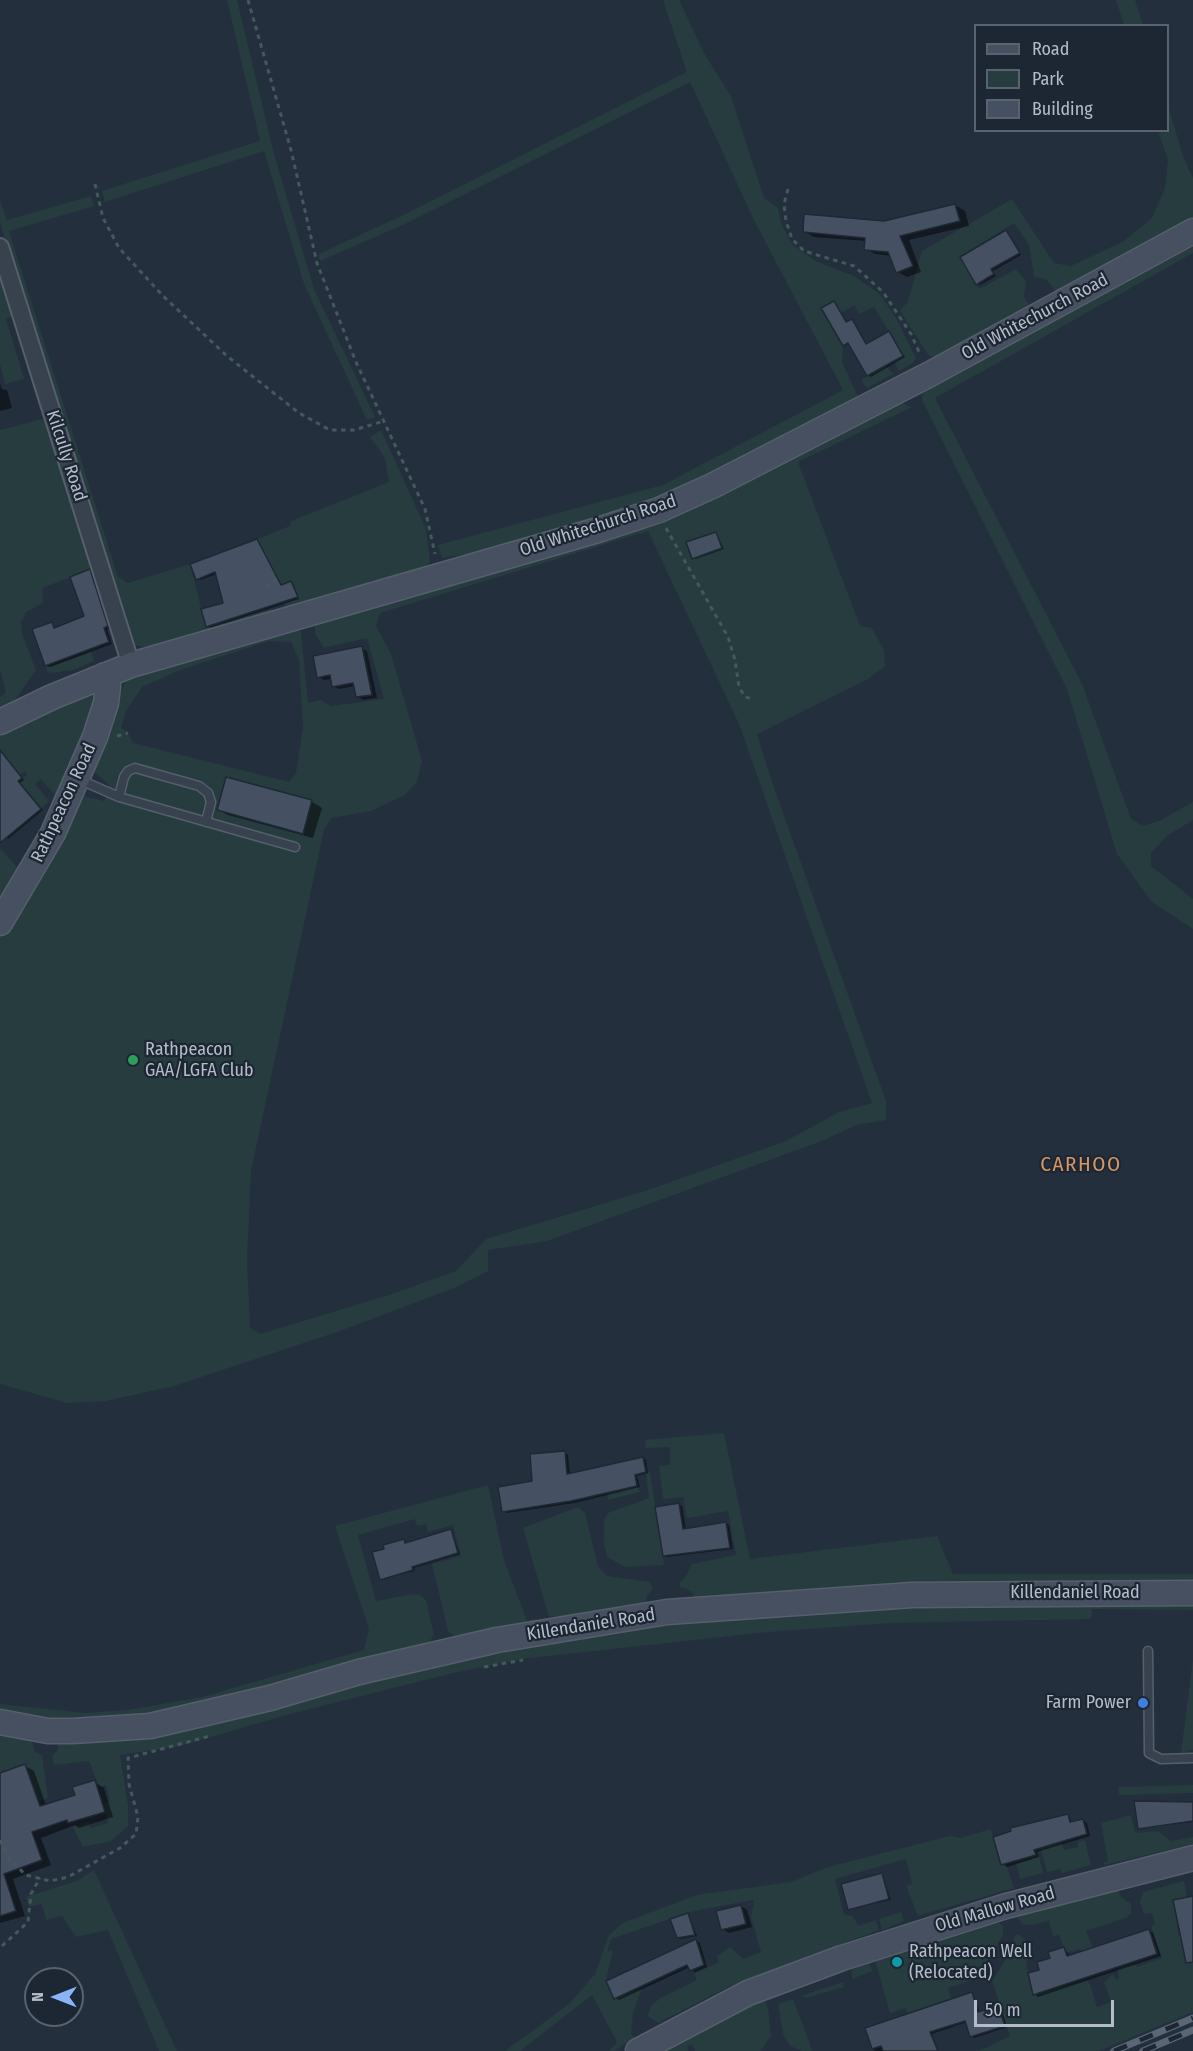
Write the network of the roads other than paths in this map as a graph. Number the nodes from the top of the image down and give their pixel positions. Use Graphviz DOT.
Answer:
graph roads {
  1 [pos="1193,231"];
  2 [pos="0,248"];
  3 [pos="131,665"];
  4 [pos="105,675"];
  5 [pos="0,722"];
  6 [pos="77,779"];
  7 [pos="118,797"];
  8 [pos="206,822"];
  9 [pos="295,847"];
  10 [pos="0,923"];
  11 [pos="1193,1593"];
  12 [pos="1148,1652"];
  13 [pos="0,1722"];
  14 [pos="1193,1758"];
  15 [pos="1193,1858"];
  16 [pos="638,2051"];
  1 -- 3 [label="street, Old Whitechurch Road"];
  2 -- 3 [label="street, Kilcully Road"];
  3 -- 4 [label="street, Old Whitechurch Road"];
  4 -- 5 [label="street, Old Whitechurch Road"];
  4 -- 6 [label="street, Rathpeacon Road"];
  6 -- 7 [label="lane"];
  6 -- 10 [label="street, Rathpeacon Road"];
  7 -- 8 [label="lane"];
  7 -- 8 [label="lane"];
  8 -- 9 [label="lane"];
  11 -- 13 [label="street, Killendaniel Road"];
  12 -- 14 [label="lane"];
  15 -- 16 [label="street, Old Mallow Road"];
}
